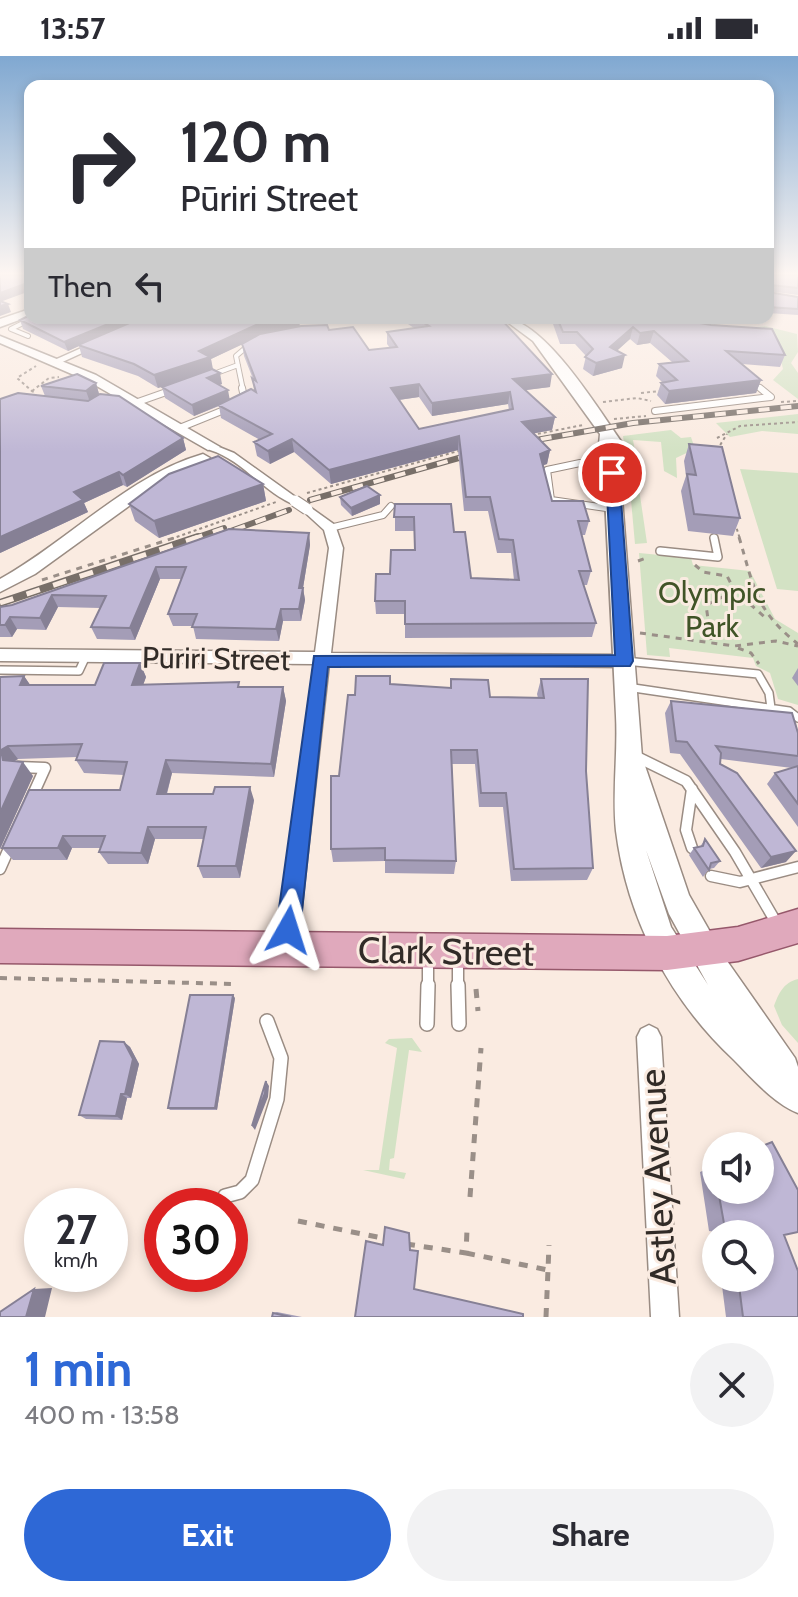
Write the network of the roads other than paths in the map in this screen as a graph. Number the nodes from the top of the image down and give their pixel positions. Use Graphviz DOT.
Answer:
graph roads {
  1 [pos="23,334"];
  2 [pos="531,334"];
  3 [pos="28,336"];
  4 [pos="0,339"];
  5 [pos="106,341"];
  6 [pos="251,343"];
  7 [pos="55,362"];
  8 [pos="238,365"];
  9 [pos="747,377"];
  10 [pos="198,380"];
  11 [pos="185,385"];
  12 [pos="135,403"];
  13 [pos="655,411"];
  14 [pos="150,412"];
  15 [pos="182,427"];
  16 [pos="205,453"];
  17 [pos="611,462"];
  18 [pos="391,506"];
  19 [pos="614,509"];
  20 [pos="330,528"];
  21 [pos="714,538"];
  22 [pos="658,553"];
  23 [pos="0,586"];
  24 [pos="0,655"];
  25 [pos="86,656"];
  26 [pos="320,660"];
  27 [pos="624,661"];
  28 [pos="0,670"];
  29 [pos="625,687"];
  30 [pos="771,708"];
  31 [pos="798,718"];
  32 [pos="630,754"];
  33 [pos="18,767"];
  34 [pos="691,783"];
  35 [pos="26,811"];
  36 [pos="13,840"];
  37 [pos="692,848"];
  38 [pos="798,867"];
  39 [pos="0,869"];
  40 [pos="711,876"];
  41 [pos="751,879"];
  42 [pos="790,929"];
  43 [pos="0,946"];
  44 [pos="286,949"];
  45 [pos="443,950"];
  46 [pos="684,951"];
  47 [pos="267,1021"];
  48 [pos="427,1024"];
  49 [pos="459,1024"];
  50 [pos="649,1037"];
  51 [pos="798,1095"];
  52 [pos="244,1188"];
  53 [pos="665,1317"];
  1 -- 3 [label="lane"];
  2 -- 17 [label="main road"];
  4 -- 7 [label="street"];
  5 -- 7 [label="street"];
  6 -- 8 [label="lane"];
  7 -- 12 [label="street"];
  8 -- 10 [label="lane"];
  8 -- 15 [label="lane"];
  9 -- 13 [label="lane"];
  11 -- 12 [label="lane"];
  12 -- 14 [label="street"];
  14 -- 15 [label="street"];
  14 -- 16 [label="street"];
  15 -- 16 [label="street"];
  16 -- 20 [label="street"];
  16 -- 23 [label="street"];
  17 -- 19 [label="main road"];
  17 -- 19 [label="lane"];
  18 -- 20 [label="lane"];
  19 -- 27 [label="main road"];
  20 -- 26 [label="street"];
  21 -- 22 [label="lane"];
  24 -- 25 [label="street, Pūriri Street"];
  25 -- 26 [label="street, Pūriri Street"];
  25 -- 28 [label="lane"];
  26 -- 27 [label="street, Pūriri Street"];
  26 -- 44 [label="street"];
  27 -- 29 [label="main road"];
  27 -- 30 [label="lane"];
  29 -- 30 [label="lane"];
  29 -- 32 [label="main road"];
  30 -- 31 [label="lane"];
  32 -- 34 [label="lane"];
  32 -- 46 [label="main road"];
  33 -- 35 [label="lane"];
  34 -- 37 [label="lane"];
  34 -- 41 [label="lane"];
  36 -- 39 [label="lane"];
  38 -- 41 [label="lane"];
  40 -- 41 [label="lane"];
  41 -- 42 [label="lane"];
  42 -- 46 [label="main road, Clark Street"];
  43 -- 44 [label="main road, Clark Street"];
  44 -- 45 [label="main road, Clark Street"];
  45 -- 46 [label="main road, Clark Street"];
  45 -- 48 [label="lane"];
  45 -- 49 [label="lane"];
  46 -- 51 [label="main road"];
  47 -- 52 [label="lane"];
  50 -- 53 [label="street, Astley Avenue"];
}
